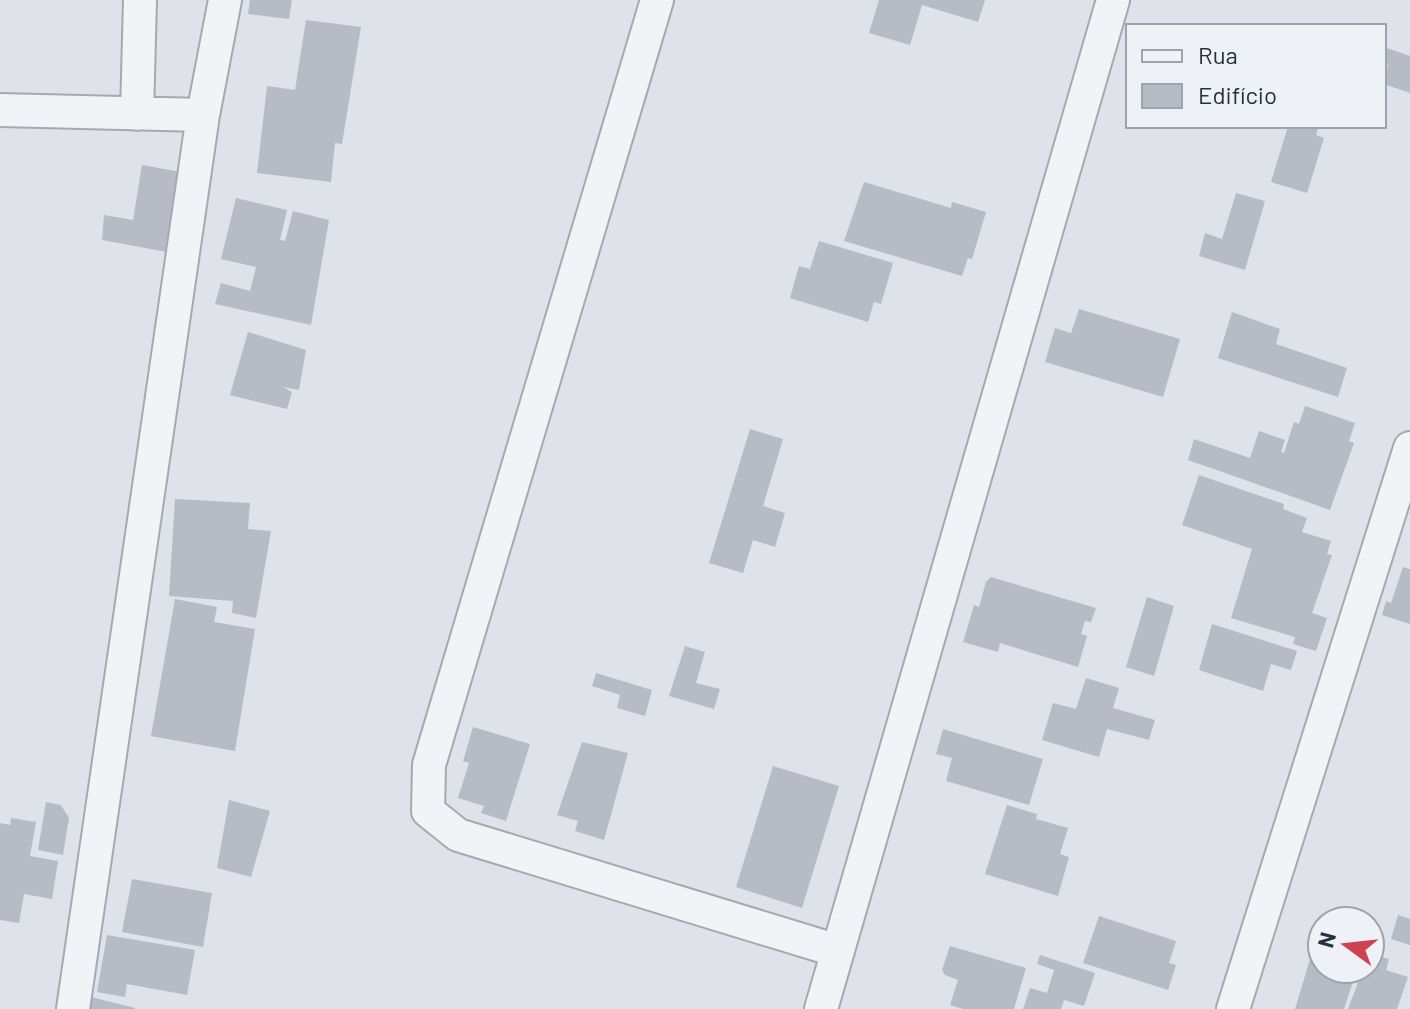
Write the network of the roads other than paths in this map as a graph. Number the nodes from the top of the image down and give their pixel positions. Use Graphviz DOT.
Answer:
graph roads {
  1 [pos="140,0"];
  2 [pos="225,0"];
  3 [pos="657,0"];
  4 [pos="1113,0"];
  5 [pos="0,110"];
  6 [pos="137,114"];
  7 [pos="203,115"];
  8 [pos="1410,448"];
  9 [pos="838,951"];
  10 [pos="73,1009"];
  11 [pos="821,1009"];
  12 [pos="1233,1009"];
  1 -- 6 [label="street"];
  2 -- 7 [label="street"];
  3 -- 9 [label="street"];
  4 -- 9 [label="street"];
  5 -- 6 [label="street"];
  6 -- 7 [label="street"];
  7 -- 10 [label="street"];
  8 -- 12 [label="street"];
  9 -- 11 [label="street"];
}
